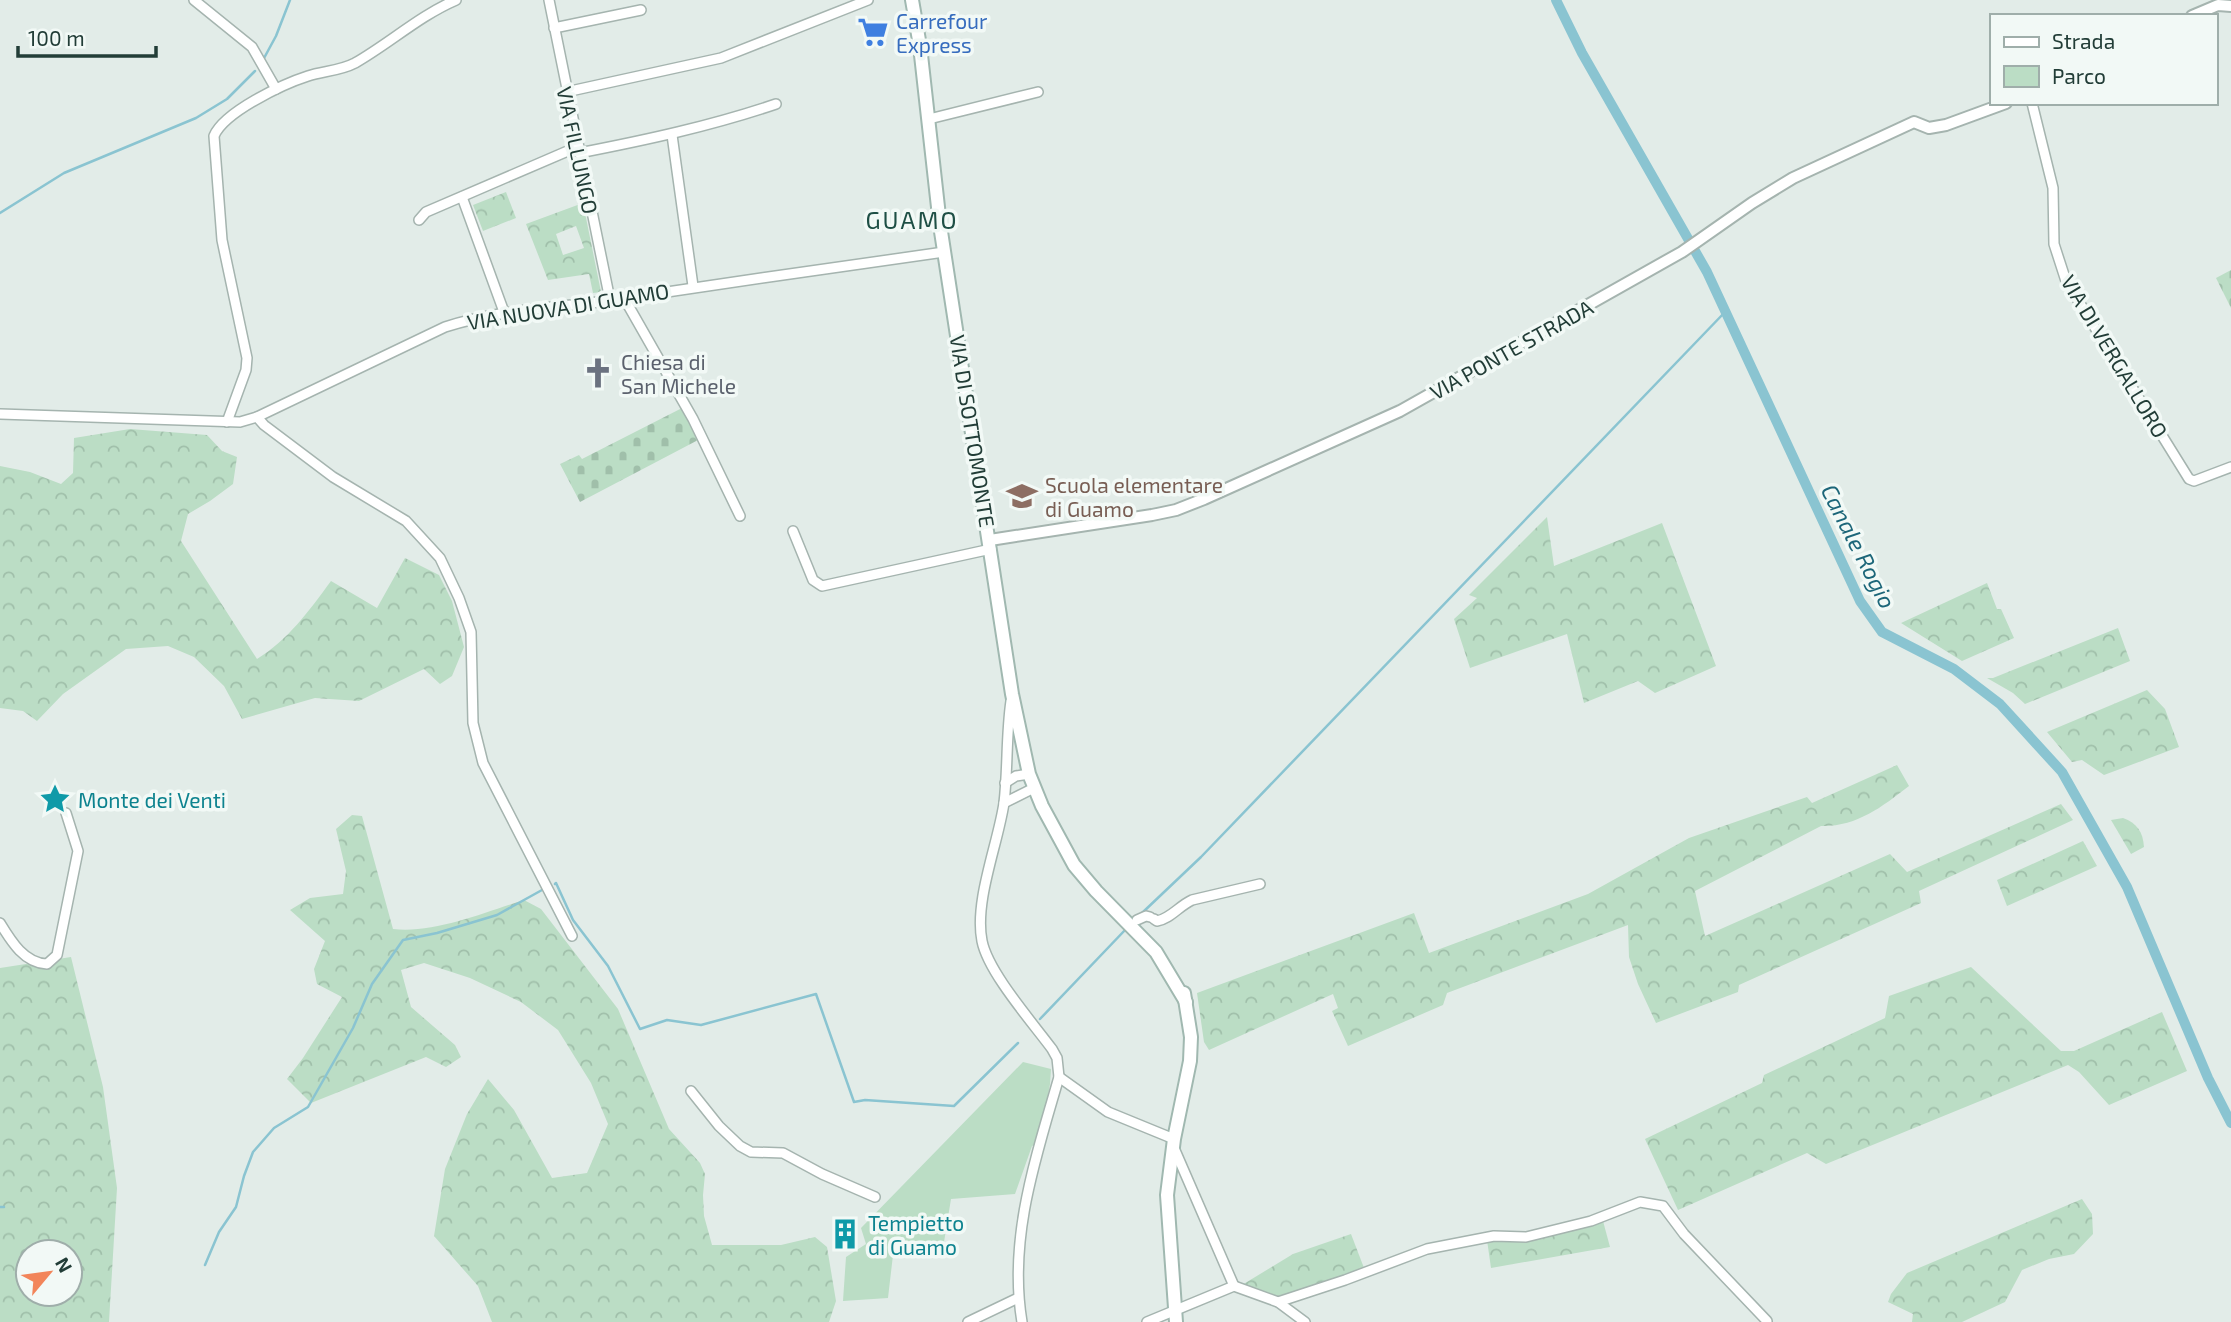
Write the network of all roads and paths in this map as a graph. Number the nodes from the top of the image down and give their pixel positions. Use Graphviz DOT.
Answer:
graph roads {
  1 [pos="194,0"];
  2 [pos="456,0"];
  3 [pos="549,0"];
  4 [pos="868,0"];
  5 [pos="912,0"];
  6 [pos="2227,4"];
  7 [pos="641,10"];
  8 [pos="2197,14"];
  9 [pos="554,28"];
  10 [pos="276,89"];
  11 [pos="566,92"];
  12 [pos="1038,92"];
  13 [pos="776,104"];
  14 [pos="2001,105"];
  15 [pos="2032,105"];
  16 [pos="929,119"];
  17 [pos="672,135"];
  18 [pos="578,150"];
  19 [pos="462,197"];
  20 [pos="419,220"];
  21 [pos="944,251"];
  22 [pos="693,286"];
  23 [pos="624,298"];
  24 [pos="610,300"];
  25 [pos="504,312"];
  26 [pos="0,414"];
  27 [pos="257,417"];
  28 [pos="227,422"];
  29 [pos="2231,467"];
  30 [pos="740,516"];
  31 [pos="793,531"];
  32 [pos="990,545"];
  33 [pos="1012,696"];
  34 [pos="1029,774"];
  35 [pos="1005,783"];
  36 [pos="1034,788"];
  37 [pos="1003,803"];
  38 [pos="66,813"];
  39 [pos="1069,852"];
  40 [pos="1260,884"];
  41 [pos="1147,919"];
  42 [pos="0,923"];
  43 [pos="572,936"];
  44 [pos="1186,1002"];
  45 [pos="1059,1077"];
  46 [pos="691,1091"];
  47 [pos="1174,1142"];
  48 [pos="875,1197"];
  49 [pos="1234,1286"];
  50 [pos="1018,1298"];
  51 [pos="1278,1302"];
  52 [pos="1176,1317"];
  53 [pos="1767,1321"];
  54 [pos="968,1322"];
  55 [pos="1023,1322"];
  56 [pos="1147,1322"];
  57 [pos="1305,1322"];
  1 -- 10 [label="street"];
  2 -- 10 [label="street"];
  3 -- 9 [label="street, VIA FILLUNGO"];
  4 -- 11 [label="street"];
  5 -- 16 [label="main road, VIA DI SOTTOMONTE"];
  6 -- 8 [label="street"];
  7 -- 9 [label="street"];
  9 -- 11 [label="street, VIA FILLUNGO"];
  10 -- 28 [label="street"];
  11 -- 18 [label="street, VIA FILLUNGO"];
  12 -- 16 [label="street"];
  13 -- 17 [label="street"];
  14 -- 32 [label="street, VIA PONTE STRADA"];
  15 -- 29 [label="street, VIA DI VERGALLORO"];
  16 -- 21 [label="main road, VIA DI SOTTOMONTE"];
  17 -- 18 [label="street"];
  17 -- 22 [label="street"];
  18 -- 19 [label="street"];
  18 -- 24 [label="street, VIA FILLUNGO"];
  19 -- 20 [label="street"];
  19 -- 25 [label="street"];
  21 -- 22 [label="street, VIA NUOVA DI GUAMO"];
  21 -- 32 [label="main road, VIA DI SOTTOMONTE"];
  22 -- 23 [label="street, VIA NUOVA DI GUAMO"];
  23 -- 24 [label="street, VIA NUOVA DI GUAMO"];
  23 -- 30 [label="street"];
  24 -- 25 [label="street, VIA NUOVA DI GUAMO"];
  25 -- 27 [label="street, VIA NUOVA DI GUAMO"];
  26 -- 28 [label="street, VIA NUOVA DI GUAMO"];
  27 -- 28 [label="street, VIA NUOVA DI GUAMO"];
  27 -- 43 [label="street"];
  31 -- 32 [label="street"];
  32 -- 33 [label="main road, VIA DI SOTTOMONTE"];
  33 -- 34 [label="main road, VIA DI SOTTOMONTE"];
  33 -- 35 [label="street"];
  34 -- 35 [label="street"];
  34 -- 36 [label="main road, VIA DI SOTTOMONTE"];
  35 -- 37 [label="street"];
  36 -- 37 [label="street"];
  36 -- 39 [label="main road, VIA DI SOTTOMONTE"];
  37 -- 45 [label="street"];
  38 -- 42 [label="street"];
  39 -- 41 [label="main road, VIA DI SOTTOMONTE"];
  39 -- 44 [label="main road, VIA DI SOTTOMONTE"];
  40 -- 41 [label="street"];
  41 -- 44 [label="main road, VIA DI SOTTOMONTE"];
  44 -- 47 [label="main road, VIA DI SOTTOMONTE"];
  45 -- 47 [label="street"];
  45 -- 50 [label="street"];
  46 -- 48 [label="street"];
  47 -- 49 [label="street"];
  47 -- 52 [label="main road, VIA DI SOTTOMONTE"];
  49 -- 51 [label="street"];
  49 -- 52 [label="street"];
  50 -- 54 [label="street"];
  50 -- 55 [label="street"];
  51 -- 53 [label="street"];
  51 -- 57 [label="street"];
  52 -- 56 [label="street"];
}
